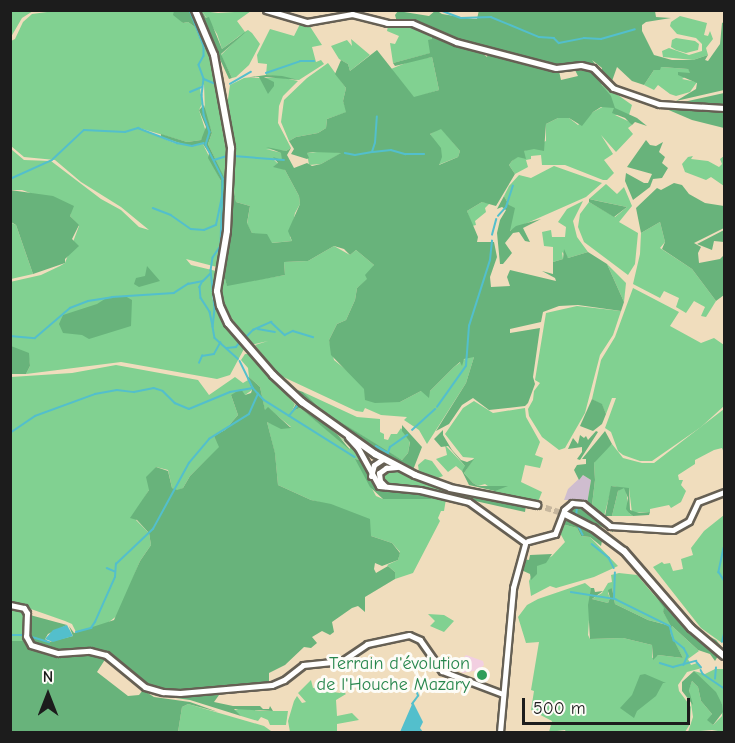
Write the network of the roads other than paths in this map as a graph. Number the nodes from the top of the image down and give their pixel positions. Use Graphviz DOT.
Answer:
graph roads {
  1 [pos="195,10"];
  2 [pos="266,10"];
  3 [pos="724,108"];
  4 [pos="348,437"];
  5 [pos="383,459"];
  6 [pos="397,467"];
  7 [pos="379,473"];
  8 [pos="371,476"];
  9 [pos="393,488"];
  10 [pos="724,492"];
  11 [pos="537,505"];
  12 [pos="565,514"];
  13 [pos="525,542"];
  14 [pos="10,605"];
  15 [pos="724,656"];
  16 [pos="503,694"];
  17 [pos="500,732"];
  1 -- 4 [label="main road"];
  2 -- 3 [label="street"];
  4 -- 5 [label="main road"];
  4 -- 8 [label="street"];
  5 -- 6 [label="main road"];
  5 -- 7 [label="street"];
  5 -- 8 [label="street"];
  6 -- 7 [label="street"];
  6 -- 11 [label="main road"];
  7 -- 9 [label="street"];
  8 -- 9 [label="street"];
  9 -- 13 [label="street"];
  10 -- 13 [label="street"];
  12 -- 15 [label="main road"];
  13 -- 16 [label="street"];
  14 -- 16 [label="street"];
  16 -- 17 [label="street"];
}
